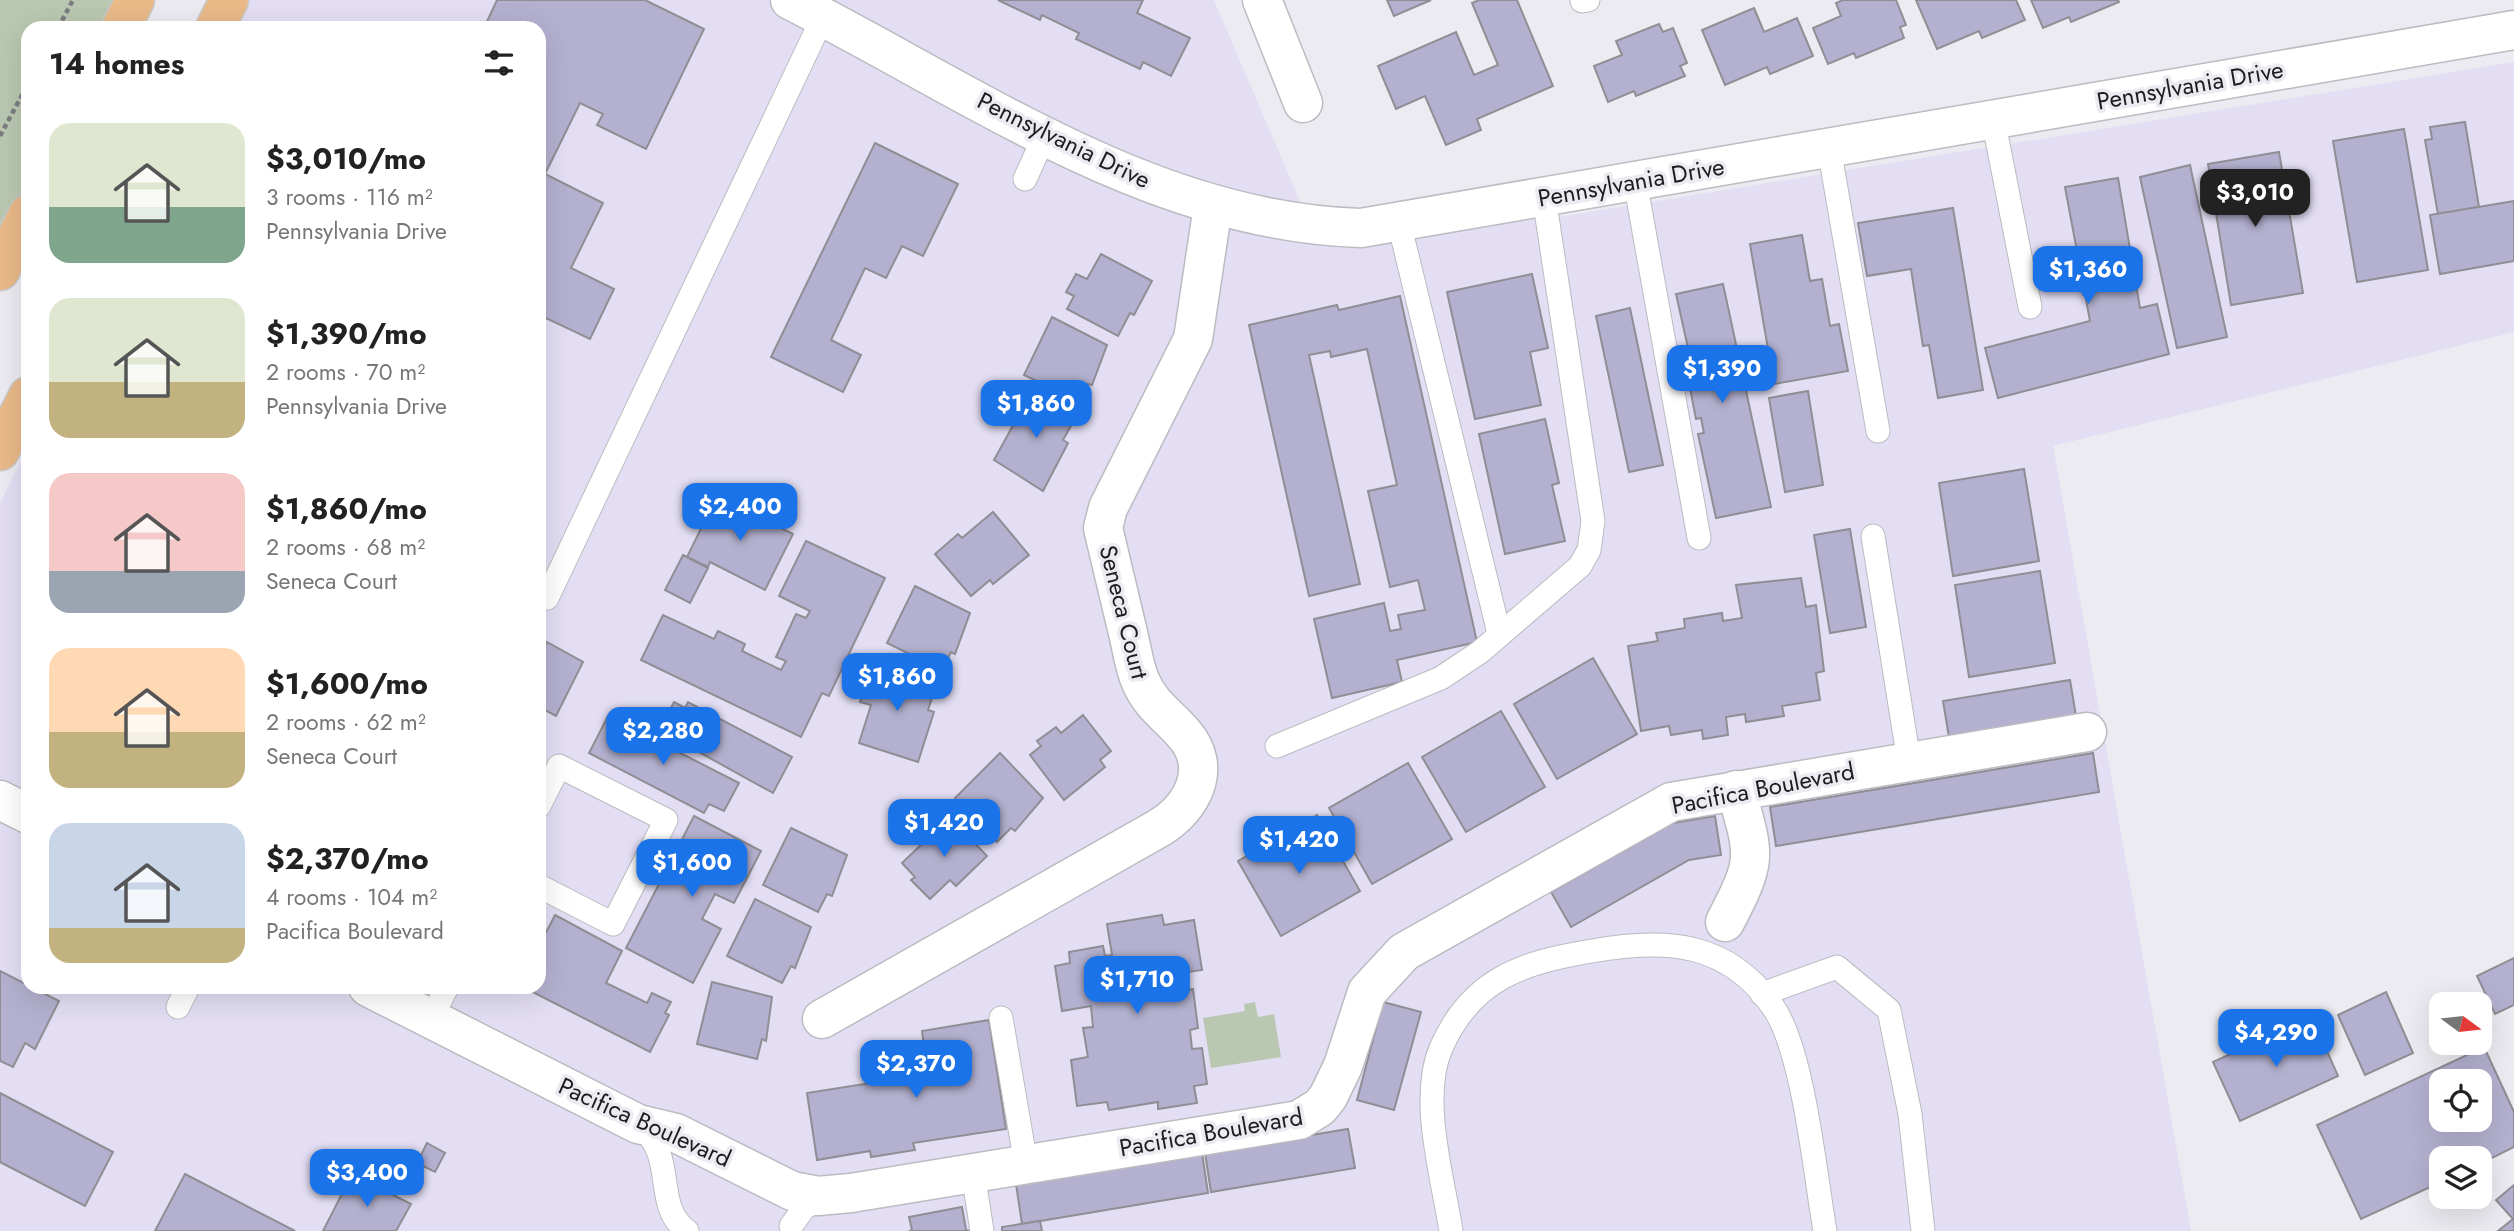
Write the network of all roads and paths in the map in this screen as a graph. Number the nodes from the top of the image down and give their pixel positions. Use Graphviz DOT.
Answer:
graph roads {
  1 [pos="73,0"];
  2 [pos="135,0"];
  3 [pos="229,0"];
  4 [pos="1262,0"];
  5 [pos="1588,0"];
  6 [pos="1582,1"];
  7 [pos="807,8"];
  8 [pos="62,21"];
  9 [pos="124,21"];
  10 [pos="218,21"];
  11 [pos="2514,30"];
  12 [pos="21,97"];
  13 [pos="1303,103"];
  14 [pos="1993,120"];
  15 [pos="1045,135"];
  16 [pos="0,136"];
  17 [pos="1829,148"];
  18 [pos="1025,179"];
  19 [pos="1635,181"];
  20 [pos="1544,197"];
  21 [pos="1213,206"];
  22 [pos="1399,223"];
  23 [pos="21,228"];
  24 [pos="0,271"];
  25 [pos="2031,307"];
  26 [pos="21,410"];
  27 [pos="1878,430"];
  28 [pos="0,451"];
  29 [pos="1872,536"];
  30 [pos="1699,538"];
  31 [pos="546,590"];
  32 [pos="1499,633"];
  33 [pos="2087,732"];
  34 [pos="1277,746"];
  35 [pos="1909,761"];
  36 [pos="1736,790"];
  37 [pos="546,792"];
  38 [pos="0,800"];
  39 [pos="21,810"];
  40 [pos="546,890"];
  41 [pos="1725,922"];
  42 [pos="399,994"];
  43 [pos="1762,994"];
  44 [pos="439,1003"];
  45 [pos="1001,1018"];
  46 [pos="822,1019"];
  47 [pos="638,1124"];
  48 [pos="1026,1164"];
  49 [pos="973,1173"];
  50 [pos="788,1189"];
  51 [pos="826,1196"];
  52 [pos="790,1229"];
  53 [pos="687,1231"];
  54 [pos="982,1231"];
  55 [pos="1451,1231"];
  56 [pos="1825,1231"];
  57 [pos="1923,1231"];
  1 -- 8 [label="path"];
  2 -- 9 [label="main road"];
  3 -- 10 [label="main road"];
  4 -- 13 [label="street"];
  5 -- 6 [label="lane"];
  7 -- 15 [label="street, Pennsylvania Drive"];
  7 -- 31 [label="lane"];
  11 -- 14 [label="street, Pennsylvania Drive"];
  12 -- 16 [label="path"];
  14 -- 17 [label="street, Pennsylvania Drive"];
  14 -- 25 [label="lane"];
  15 -- 18 [label="lane"];
  15 -- 21 [label="street, Pennsylvania Drive"];
  17 -- 19 [label="street, Pennsylvania Drive"];
  17 -- 27 [label="lane"];
  19 -- 20 [label="street, Pennsylvania Drive"];
  19 -- 30 [label="lane"];
  20 -- 22 [label="street, Pennsylvania Drive"];
  20 -- 32 [label="lane"];
  21 -- 22 [label="street, Pennsylvania Drive"];
  21 -- 46 [label="street, Seneca Court"];
  22 -- 32 [label="lane"];
  23 -- 24 [label="main road"];
  26 -- 28 [label="main road"];
  29 -- 35 [label="lane"];
  32 -- 34 [label="lane"];
  33 -- 35 [label="street, Pacifica Boulevard"];
  35 -- 36 [label="street, Pacifica Boulevard"];
  36 -- 41 [label="street"];
  36 -- 48 [label="street, Pacifica Boulevard"];
  37 -- 40 [label="lane"];
  38 -- 39 [label="street"];
  42 -- 44 [label="street, Pacifica Boulevard"];
  43 -- 55 [label="lane"];
  43 -- 56 [label="lane"];
  43 -- 57 [label="lane"];
  44 -- 47 [label="street, Pacifica Boulevard"];
  45 -- 48 [label="lane"];
  47 -- 50 [label="street, Pacifica Boulevard"];
  47 -- 53 [label="lane"];
  48 -- 49 [label="street, Pacifica Boulevard"];
  49 -- 51 [label="street, Pacifica Boulevard"];
  49 -- 54 [label="lane"];
  50 -- 51 [label="street, Pacifica Boulevard"];
  50 -- 52 [label="lane"];
  51 -- 52 [label="lane"];
}
